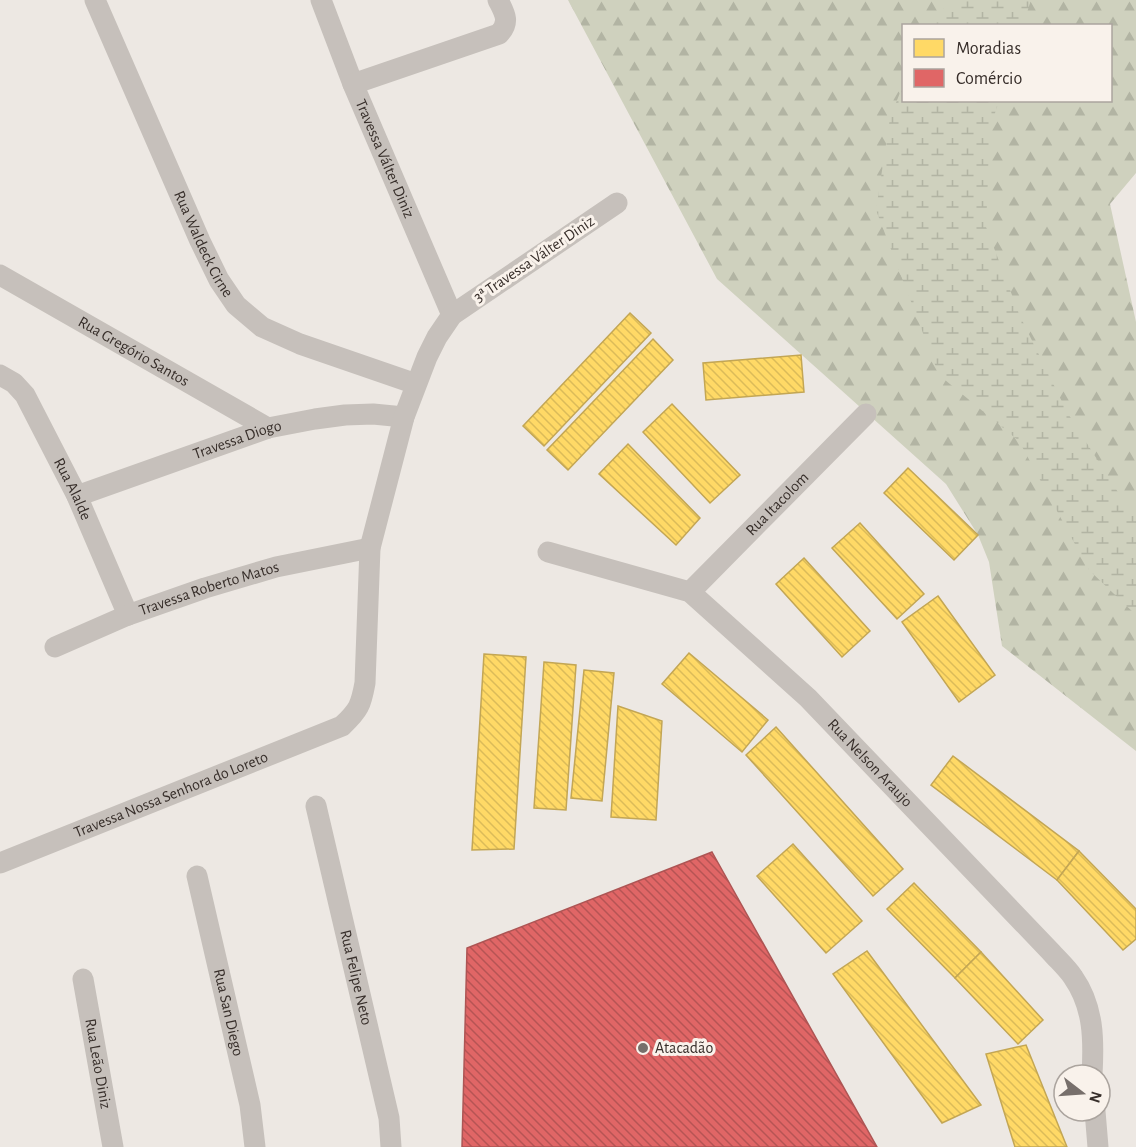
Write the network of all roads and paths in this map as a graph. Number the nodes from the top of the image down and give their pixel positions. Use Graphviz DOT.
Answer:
graph roads {
  1 [pos="95,0"];
  2 [pos="321,0"];
  3 [pos="498,0"];
  4 [pos="353,84"];
  5 [pos="617,203"];
  6 [pos="0,275"];
  7 [pos="452,315"];
  8 [pos="0,375"];
  9 [pos="416,384"];
  10 [pos="866,414"];
  11 [pos="404,417"];
  12 [pos="268,428"];
  13 [pos="77,496"];
  14 [pos="370,548"];
  15 [pos="548,552"];
  16 [pos="690,592"];
  17 [pos="128,615"];
  18 [pos="55,647"];
  19 [pos="316,806"];
  20 [pos="0,863"];
  21 [pos="197,876"];
  22 [pos="83,979"];
  23 [pos="1093,1063"];
  24 [pos="1096,1123"];
  25 [pos="113,1147"];
  26 [pos="255,1147"];
  27 [pos="391,1147"];
  28 [pos="1098,1147"];
  1 -- 9 [label="street, Rua Waldeck Cirne"];
  2 -- 4 [label="street, Travessa Válter Diniz"];
  3 -- 4 [label="street"];
  4 -- 7 [label="street, Travessa Válter Diniz"];
  5 -- 7 [label="street, 3ª Travessa Válter Diniz"];
  6 -- 12 [label="street, Rua Gregório Santos"];
  7 -- 9 [label="street"];
  8 -- 13 [label="street, Rua Alalde"];
  9 -- 11 [label="street"];
  10 -- 16 [label="street, Rua Itacolom"];
  11 -- 12 [label="street, Travessa Diogo"];
  11 -- 14 [label="street"];
  12 -- 13 [label="street, Travessa Diogo"];
  13 -- 17 [label="street, Rua Alalde"];
  14 -- 17 [label="street, Travessa Roberto Matos"];
  14 -- 20 [label="street, Travessa Nossa Senhora do Loreto"];
  15 -- 16 [label="street, Rua Nelson Araujo"];
  16 -- 23 [label="street, Rua Nelson Araujo"];
  17 -- 18 [label="street, Travessa Roberto Matos"];
  19 -- 27 [label="street, Rua Felipe Neto"];
  21 -- 26 [label="street, Rua San Diego"];
  22 -- 25 [label="street, Rua Leão Diniz"];
  24 -- 28 [label="street"];
}
